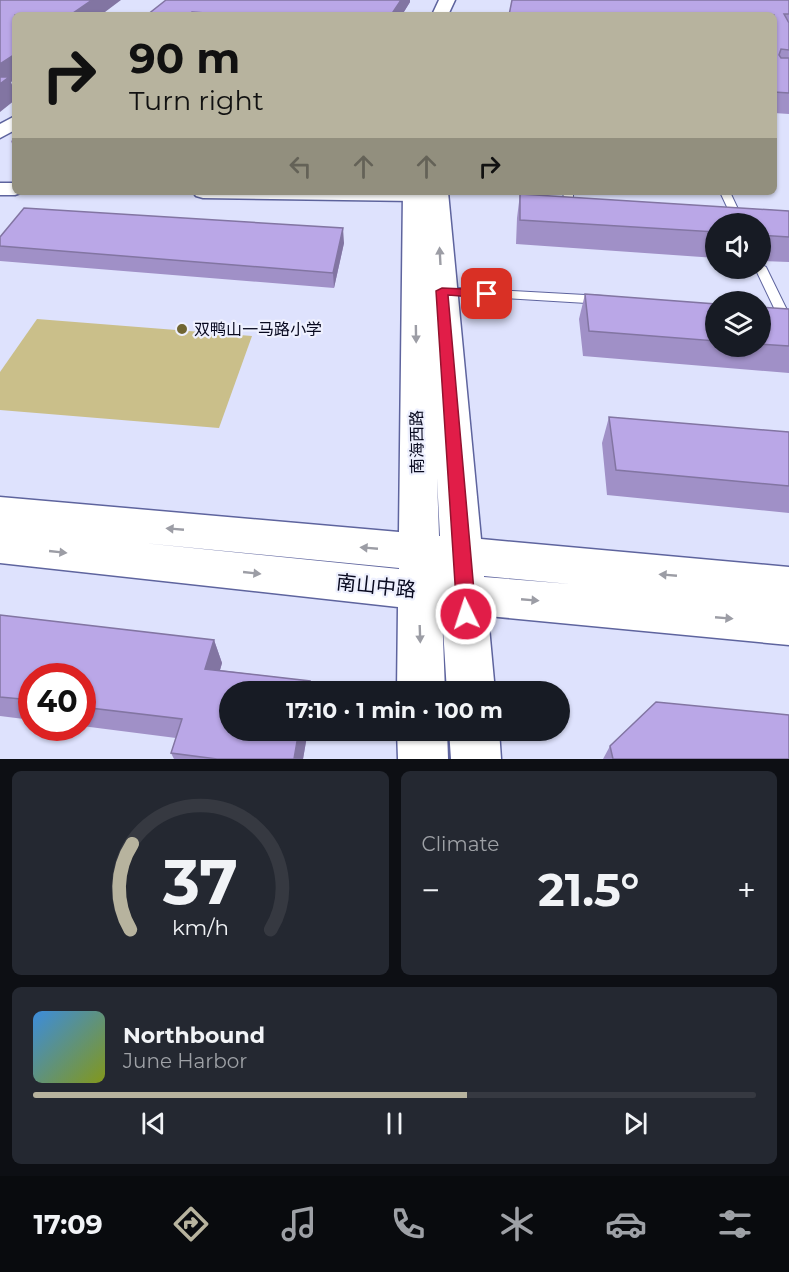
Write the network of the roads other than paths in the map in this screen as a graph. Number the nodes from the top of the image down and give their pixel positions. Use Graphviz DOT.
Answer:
graph roads {
  1 [pos="12,123"];
  2 [pos="0,133"];
  3 [pos="422,195"];
  4 [pos="726,195"];
  5 [pos="735,213"];
  6 [pos="766,279"];
  7 [pos="429,291"];
  8 [pos="620,301"];
  9 [pos="780,310"];
  10 [pos="0,513"];
  11 [pos="0,546"];
  12 [pos="418,571"];
  13 [pos="464,575"];
  14 [pos="789,586"];
  15 [pos="789,624"];
  16 [pos="421,681"];
  17 [pos="470,681"];
  18 [pos="422,741"];
  19 [pos="475,741"];
  20 [pos="423,759"];
  21 [pos="476,759"];
  1 -- 2 [label="street"];
  3 -- 7 [label="street, 南海西路"];
  4 -- 5 [label="lane"];
  6 -- 9 [label="lane"];
  7 -- 8 [label="lane"];
  7 -- 12 [label="street, 南海西路, one-way"];
  7 -- 13 [label="street, 南海西路"];
  12 -- 10 [label="street, 南山中路, one-way"];
  11 -- 12 [label="street, 南山中路, one-way"];
  12 -- 13 [label="street, 南山中路"];
  12 -- 16 [label="street, 南海西路, one-way"];
  14 -- 13 [label="street, 南山中路, one-way"];
  13 -- 15 [label="street, 南山中路, one-way"];
  13 -- 17 [label="street, 南海西路"];
  18 -- 20 [label="street"];
  19 -- 21 [label="street"];
}
